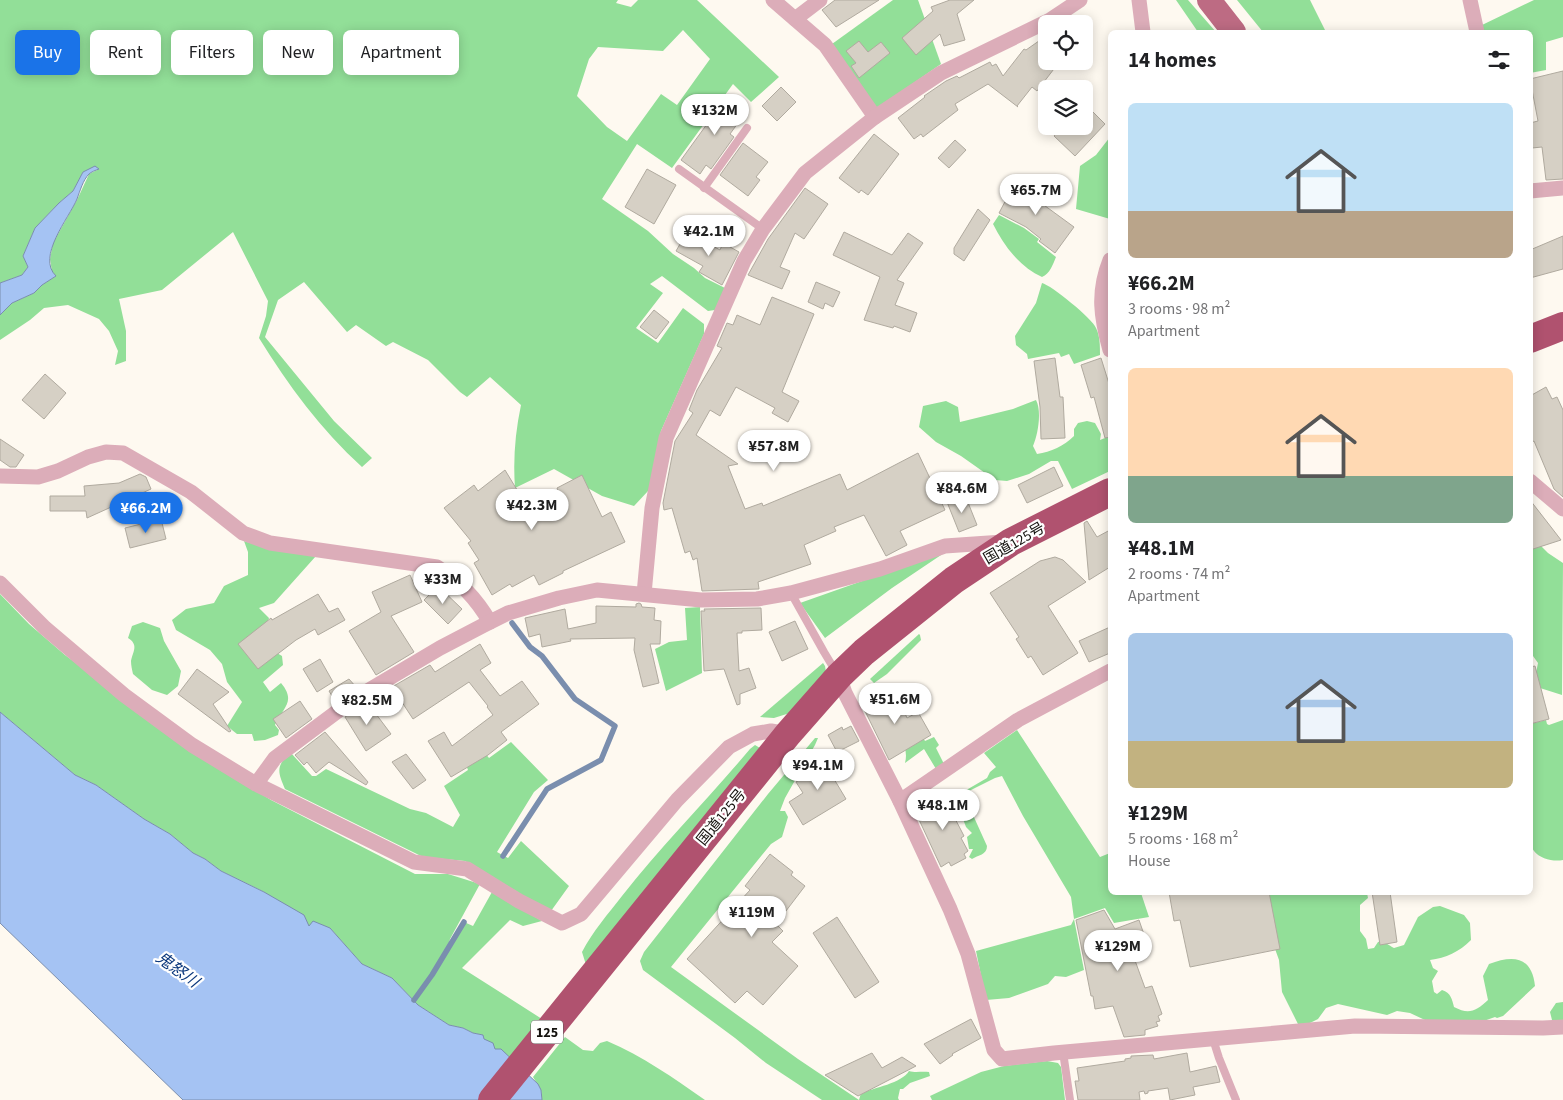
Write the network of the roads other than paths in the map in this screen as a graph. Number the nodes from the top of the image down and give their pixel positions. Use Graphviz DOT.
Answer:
graph roads {
  1 [pos="773,0"];
  2 [pos="820,0"];
  3 [pos="1080,0"];
  4 [pos="1139,0"];
  5 [pos="1209,0"];
  6 [pos="1470,0"];
  7 [pos="795,18"];
  8 [pos="1143,30"];
  9 [pos="1232,30"];
  10 [pos="1477,30"];
  11 [pos="875,117"];
  12 [pos="747,128"];
  13 [pos="679,169"];
  14 [pos="704,188"];
  15 [pos="1563,188"];
  16 [pos="1533,191"];
  17 [pos="762,229"];
  18 [pos="1108,267"];
  19 [pos="1563,326"];
  20 [pos="1533,339"];
  21 [pos="1108,342"];
  22 [pos="0,476"];
  23 [pos="1533,484"];
  24 [pos="1108,493"];
  25 [pos="1563,509"];
  26 [pos="1011,542"];
  27 [pos="0,583"];
  28 [pos="791,593"];
  29 [pos="644,594"];
  30 [pos="490,622"];
  31 [pos="1108,672"];
  32 [pos="839,676"];
  33 [pos="788,734"];
  34 [pos="256,784"];
  35 [pos="900,801"];
  36 [pos="1563,1027"];
  37 [pos="1213,1039"];
  38 [pos="1063,1052"];
  39 [pos="492,1100"];
  40 [pos="1070,1100"];
  41 [pos="1236,1100"];
  1 -- 7 [label="street"];
  2 -- 7 [label="street"];
  3 -- 11 [label="street"];
  4 -- 8 [label="street"];
  5 -- 9 [label="main road"];
  6 -- 10 [label="street"];
  7 -- 11 [label="street"];
  11 -- 17 [label="street"];
  12 -- 14 [label="lane"];
  13 -- 14 [label="lane"];
  14 -- 17 [label="lane"];
  15 -- 16 [label="street"];
  17 -- 29 [label="street"];
  18 -- 21 [label="street"];
  19 -- 20 [label="highway"];
  22 -- 30 [label="street"];
  23 -- 25 [label="street"];
  24 -- 26 [label="highway, 国道125号 / 125"];
  26 -- 28 [label="street"];
  26 -- 32 [label="highway, 国道125号 / 125"];
  27 -- 34 [label="street"];
  28 -- 29 [label="street"];
  28 -- 32 [label="lane"];
  29 -- 30 [label="street"];
  30 -- 34 [label="street"];
  31 -- 35 [label="street"];
  32 -- 33 [label="highway, 国道125号 / 125"];
  32 -- 35 [label="street"];
  33 -- 34 [label="street"];
  33 -- 39 [label="highway, 国道125号 / 125"];
  35 -- 38 [label="street"];
  36 -- 37 [label="street"];
  37 -- 38 [label="street"];
  37 -- 41 [label="lane"];
  38 -- 40 [label="lane"];
}
